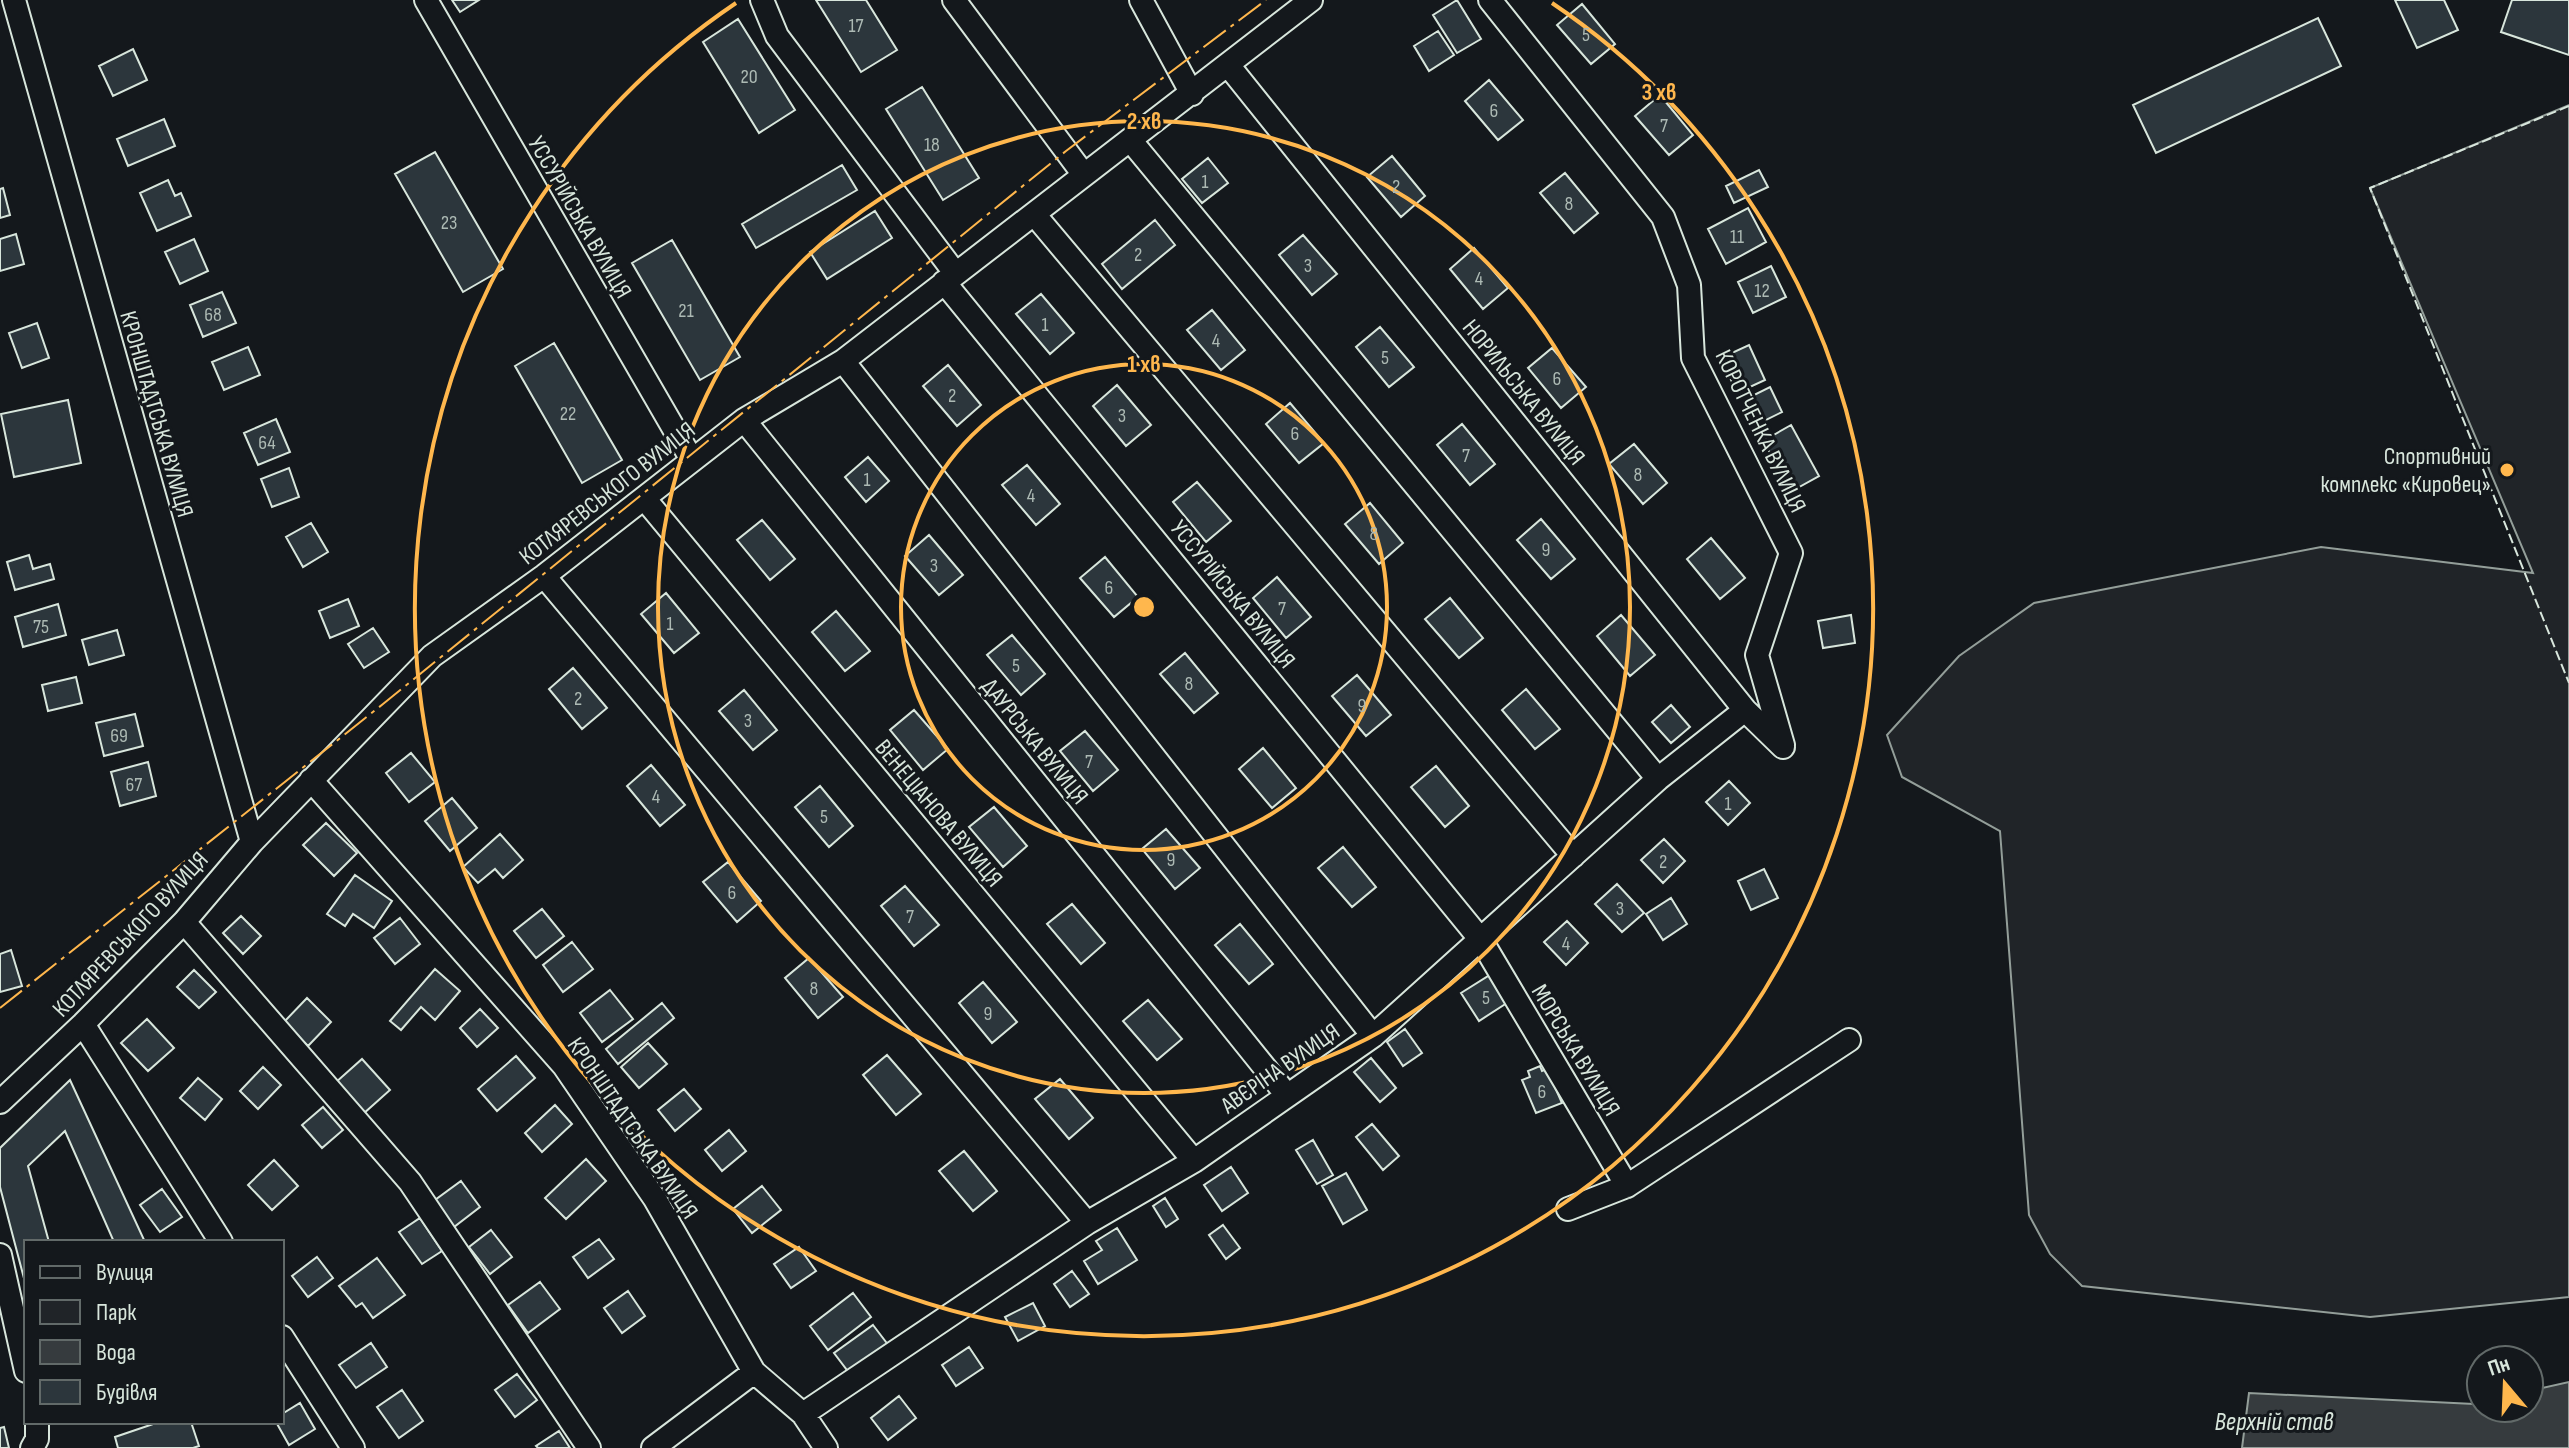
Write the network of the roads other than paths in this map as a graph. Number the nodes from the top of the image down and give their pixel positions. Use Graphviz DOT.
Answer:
graph roads {
  1 [pos="14,0"];
  2 [pos="426,0"];
  3 [pos="762,0"];
  4 [pos="954,0"];
  5 [pos="1141,0"];
  6 [pos="1311,0"];
  7 [pos="1490,0"];
  8 [pos="1228,65"];
  9 [pos="1192,94"];
  10 [pos="1131,141"];
  11 [pos="1084,175"];
  12 [pos="1034,214"];
  13 [pos="949,278"];
  14 [pos="843,361"];
  15 [pos="744,420"];
  16 [pos="692,460"];
  17 [pos="644,498"];
  18 [pos="544,576"];
  19 [pos="1745,710"];
  20 [pos="1783,747"];
  21 [pos="1658,779"];
  22 [pos="311,780"];
  23 [pos="252,842"];
  24 [pos="1573,856"];
  25 [pos="184,922"];
  26 [pos="1481,940"];
  27 [pos="83,1024"];
  28 [pos="1373,1036"];
  29 [pos="1849,1040"];
  30 [pos="1286,1094"];
  31 [pos="0,1102"];
  32 [pos="1194,1161"];
  33 [pos="1627,1186"];
  34 [pos="1568,1209"];
  35 [pos="1087,1223"];
  36 [pos="220,1240"];
  37 [pos="0,1255"];
  38 [pos="284,1340"];
  39 [pos="24,1362"];
  40 [pos="754,1372"];
  41 [pos="803,1414"];
  42 [pos="37,1424"];
  43 [pos="32,1448"];
  44 [pos="353,1448"];
  45 [pos="589,1448"];
  46 [pos="653,1448"];
  47 [pos="826,1448"];
  1 -- 23 [label="street, КРОНШТАДТСЬКА ВУЛИЦЯ"];
  2 -- 16 [label="street, УССУРІЙСЬКА ВУЛИЦЯ"];
  3 -- 13 [label="street, УССУРІЙСЬКА ВУЛИЦЯ"];
  4 -- 11 [label="street"];
  5 -- 9 [label="street"];
  6 -- 8 [label="street, КОТЛЯРЕВСЬКОГО ВУЛИЦЯ"];
  7 -- 20 [label="street, КОРОТЧЕНКА ВУЛИЦЯ"];
  8 -- 9 [label="street, КОТЛЯРЕВСЬКОГО ВУЛИЦЯ"];
  8 -- 19 [label="street, НОРИЛЬСЬКА ВУЛИЦЯ"];
  9 -- 10 [label="street, КОТЛЯРЕВСЬКОГО ВУЛИЦЯ"];
  10 -- 11 [label="street, КОТЛЯРЕВСЬКОГО ВУЛИЦЯ"];
  10 -- 21 [label="street"];
  11 -- 12 [label="street, КОТЛЯРЕВСЬКОГО ВУЛИЦЯ"];
  12 -- 13 [label="street, КОТЛЯРЕВСЬКОГО ВУЛИЦЯ"];
  12 -- 24 [label="street"];
  13 -- 14 [label="street, КОТЛЯРЕВСЬКОГО ВУЛИЦЯ"];
  13 -- 26 [label="street, УССУРІЙСЬКА ВУЛИЦЯ"];
  14 -- 15 [label="street, КОТЛЯРЕВСЬКОГО ВУЛИЦЯ"];
  14 -- 28 [label="street"];
  15 -- 16 [label="street, КОТЛЯРЕВСЬКОГО ВУЛИЦЯ"];
  15 -- 30 [label="street, ДАУРСЬКА ВУЛИЦЯ"];
  16 -- 17 [label="street, КОТЛЯРЕВСЬКОГО ВУЛИЦЯ"];
  17 -- 18 [label="street, КОТЛЯРЕВСЬКОГО ВУЛИЦЯ"];
  17 -- 32 [label="street, ВЕНЕЦІАНОВА ВУЛИЦЯ"];
  18 -- 22 [label="street, КОТЛЯРЕВСЬКОГО ВУЛИЦЯ"];
  18 -- 35 [label="street"];
  19 -- 20 [label="street, НОРИЛЬСЬКА ВУЛИЦЯ"];
  19 -- 21 [label="street, АВЄРІНА ВУЛИЦЯ"];
  21 -- 24 [label="street, АВЄРІНА ВУЛИЦЯ"];
  22 -- 23 [label="street, КОТЛЯРЕВСЬКОГО ВУЛИЦЯ"];
  22 -- 40 [label="street, КРОНШТАДТСЬКА ВУЛИЦЯ"];
  23 -- 25 [label="street, КОТЛЯРЕВСЬКОГО ВУЛИЦЯ"];
  24 -- 26 [label="street, АВЄРІНА ВУЛИЦЯ"];
  25 -- 27 [label="street, КОТЛЯРЕВСЬКОГО ВУЛИЦЯ"];
  25 -- 45 [label="street"];
  26 -- 28 [label="street, АВЄРІНА ВУЛИЦЯ"];
  26 -- 33 [label="street, МОРСЬКА ВУЛИЦЯ"];
  27 -- 31 [label="street, КОТЛЯРЕВСЬКОГО ВУЛИЦЯ"];
  27 -- 36 [label="street"];
  28 -- 30 [label="street, АВЄРІНА ВУЛИЦЯ"];
  29 -- 33 [label="street"];
  30 -- 32 [label="street, АВЄРІНА ВУЛИЦЯ"];
  32 -- 35 [label="street, АВЄРІНА ВУЛИЦЯ"];
  33 -- 34 [label="street"];
  35 -- 41 [label="street, АВЄРІНА ВУЛИЦЯ"];
  37 -- 39 [label="street"];
  38 -- 44 [label="street"];
  40 -- 41 [label="street, КРОНШТАДТСЬКА ВУЛИЦЯ"];
  40 -- 46 [label="street"];
  41 -- 47 [label="street, КРОНШТАДТСЬКА ВУЛИЦЯ"];
  42 -- 43 [label="street"];
}
